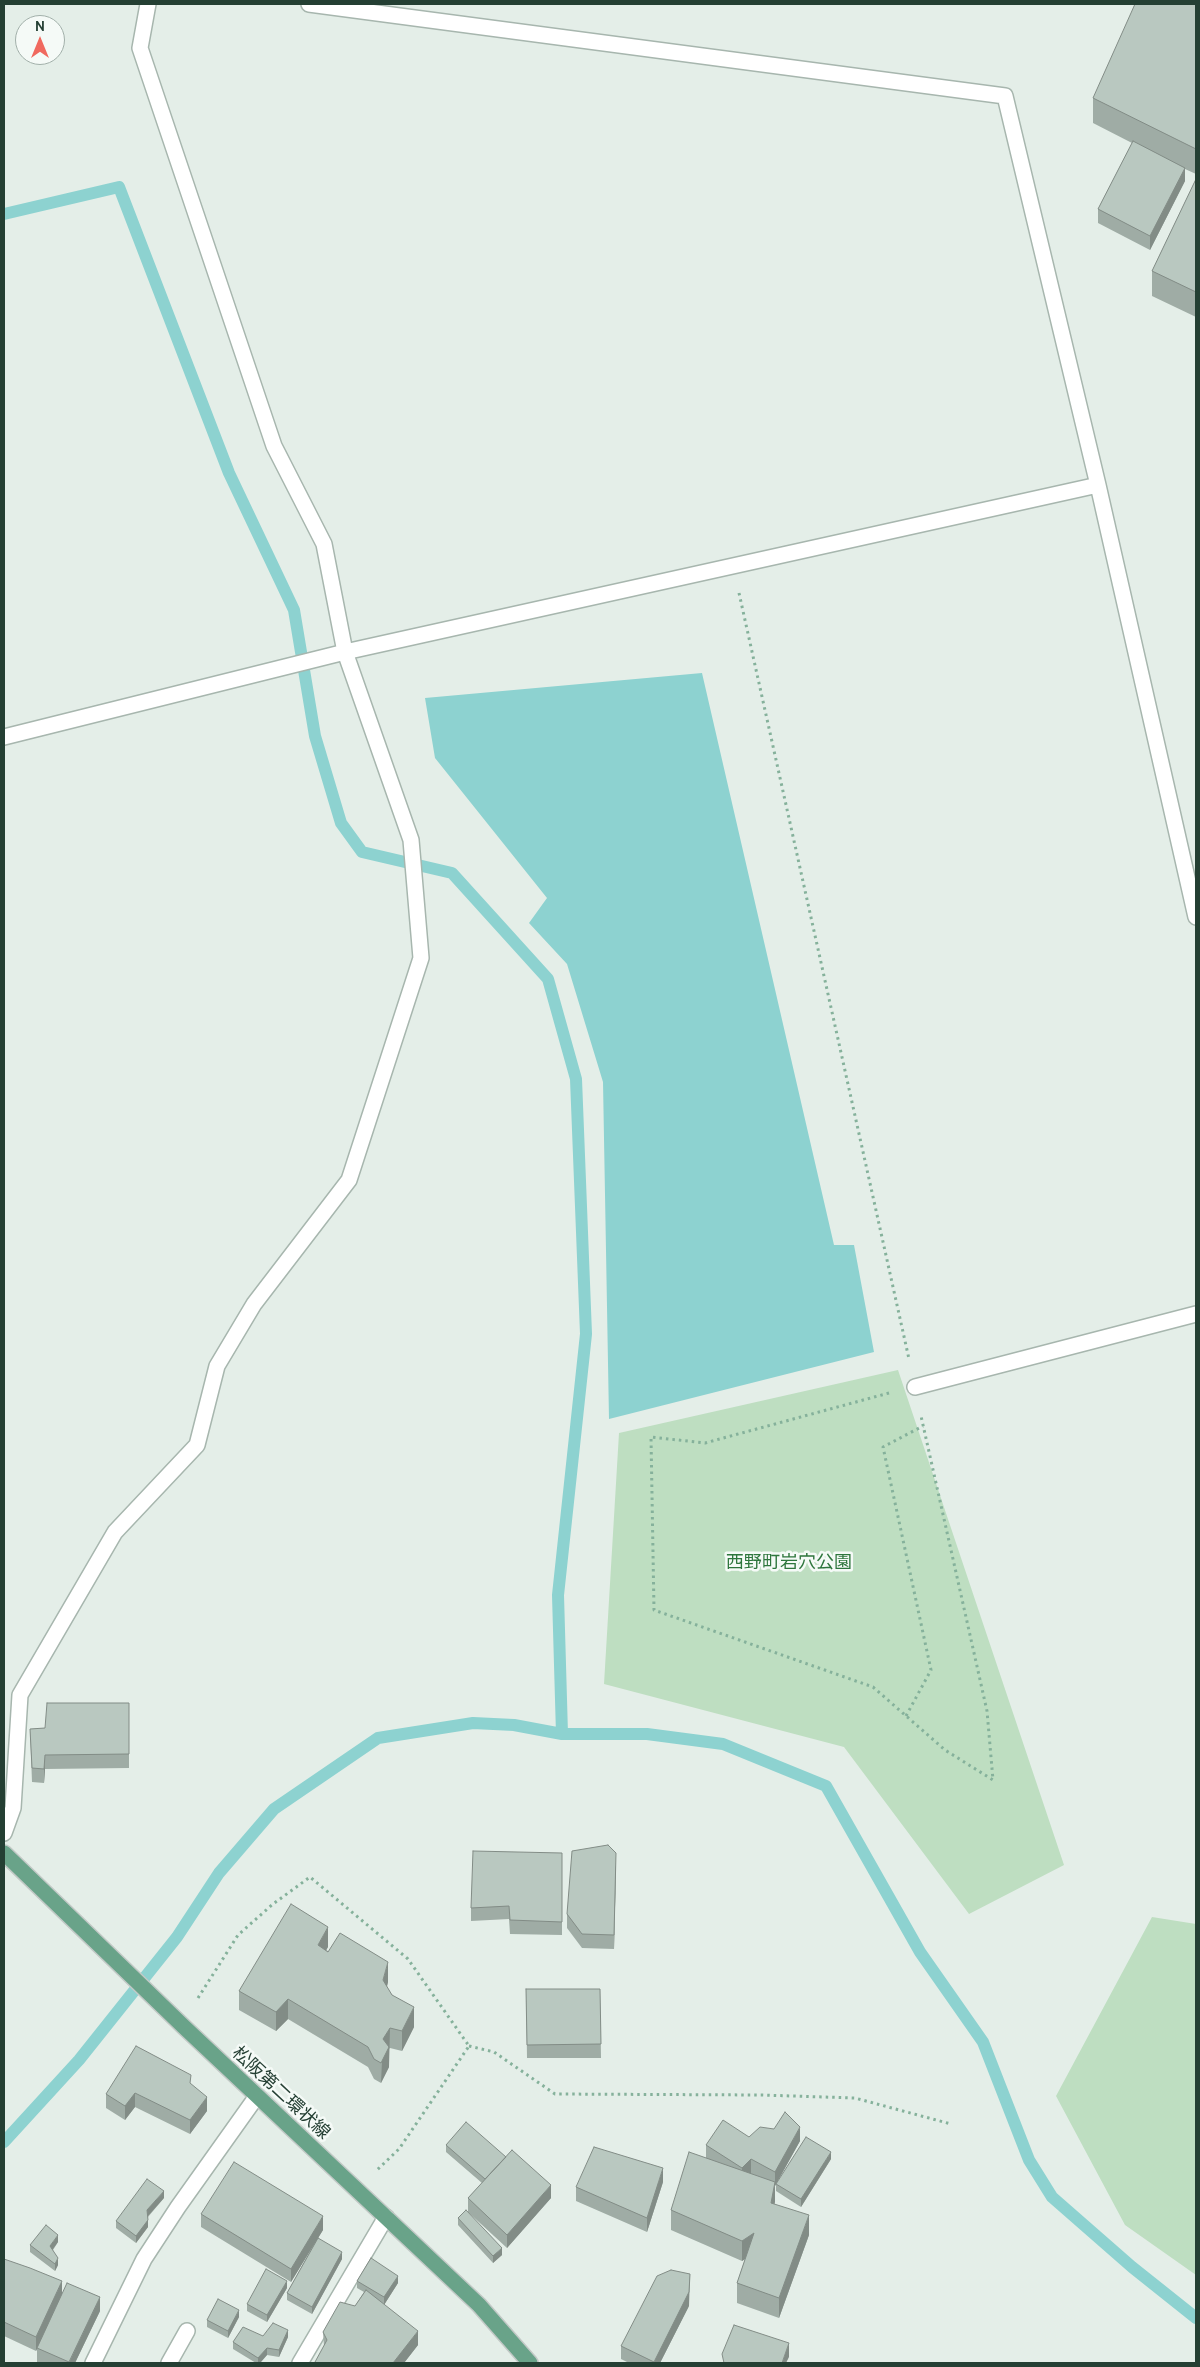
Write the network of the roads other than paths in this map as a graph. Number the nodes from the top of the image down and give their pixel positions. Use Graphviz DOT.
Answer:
graph roads {
  1 [pos="148,4"];
  2 [pos="310,4"];
  3 [pos="1098,485"];
  4 [pos="344,652"];
  5 [pos="4,737"];
  6 [pos="1196,917"];
  7 [pos="1196,1314"];
  8 [pos="915,1386"];
  9 [pos="4,1833"];
  10 [pos="4,1853"];
  11 [pos="257,2096"];
  12 [pos="386,2217"];
  13 [pos="187,2331"];
  14 [pos="93,2363"];
  15 [pos="169,2363"];
  16 [pos="300,2363"];
  17 [pos="530,2363"];
  1 -- 4 [label="street"];
  2 -- 3 [label="street"];
  3 -- 4 [label="street"];
  3 -- 6 [label="street"];
  4 -- 5 [label="street"];
  4 -- 9 [label="street"];
  7 -- 8 [label="street"];
  10 -- 11 [label="main road, 松阪第二環状線"];
  11 -- 12 [label="main road, 松阪第二環状線"];
  11 -- 14 [label="street"];
  12 -- 16 [label="street"];
  12 -- 17 [label="main road, 松阪第二環状線"];
  13 -- 15 [label="street"];
}
